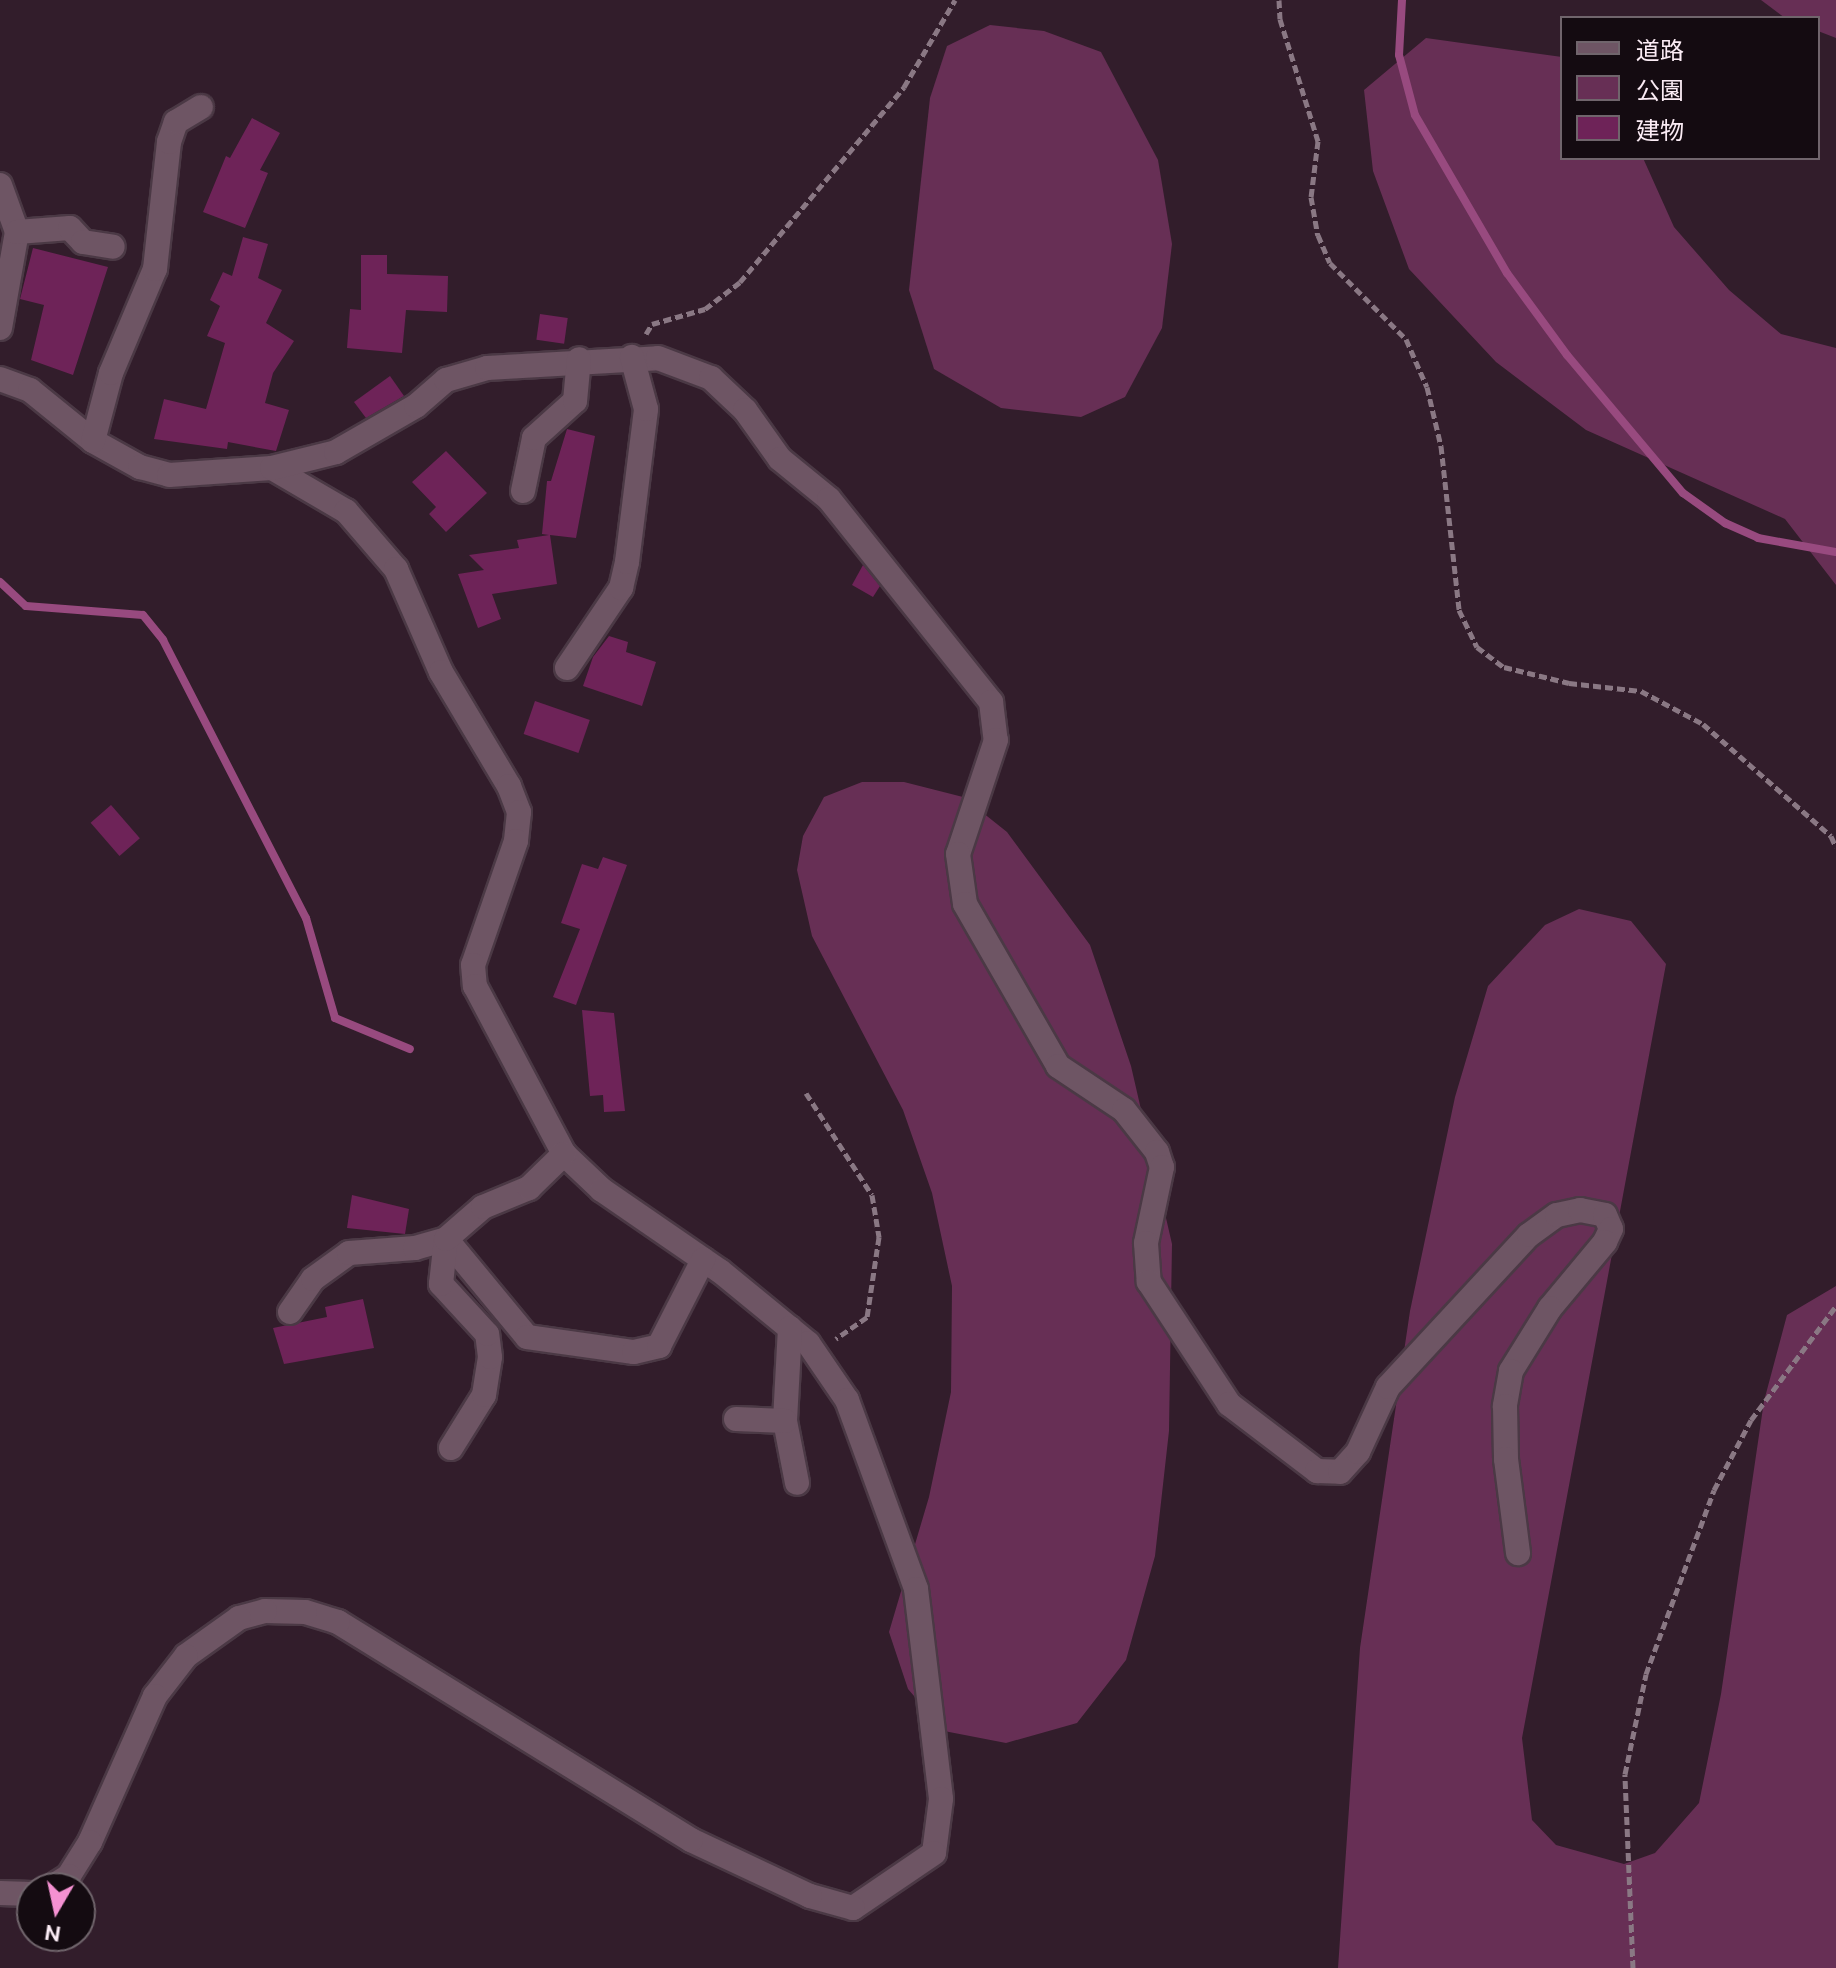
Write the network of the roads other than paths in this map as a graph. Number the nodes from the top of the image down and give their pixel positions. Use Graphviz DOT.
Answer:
graph roads {
  1 [pos="201,107"];
  2 [pos="0,185"];
  3 [pos="17,232"];
  4 [pos="113,247"];
  5 [pos="0,328"];
  6 [pos="632,357"];
  7 [pos="579,359"];
  8 [pos="0,379"];
  9 [pos="93,441"];
  10 [pos="272,468"];
  11 [pos="523,491"];
  12 [pos="567,668"];
  13 [pos="564,1154"];
  14 [pos="446,1239"];
  15 [pos="703,1260"];
  16 [pos="290,1312"];
  17 [pos="790,1328"];
  18 [pos="736,1419"];
  19 [pos="785,1421"];
  20 [pos="451,1448"];
  21 [pos="797,1483"];
  22 [pos="1518,1553"];
  23 [pos="71,1872"];
  1 -- 9 [label="street"];
  2 -- 3 [label="street"];
  3 -- 4 [label="street"];
  3 -- 5 [label="street"];
  6 -- 7 [label="street"];
  6 -- 12 [label="street"];
  6 -- 22 [label="street"];
  7 -- 10 [label="street"];
  7 -- 11 [label="street"];
  8 -- 9 [label="street"];
  9 -- 10 [label="street"];
  10 -- 13 [label="street"];
  13 -- 14 [label="street"];
  13 -- 15 [label="street"];
  14 -- 15 [label="street"];
  14 -- 16 [label="street"];
  14 -- 20 [label="street"];
  15 -- 17 [label="street"];
  17 -- 19 [label="street"];
  17 -- 23 [label="street"];
  18 -- 19 [label="street"];
  19 -- 21 [label="street"];
}
